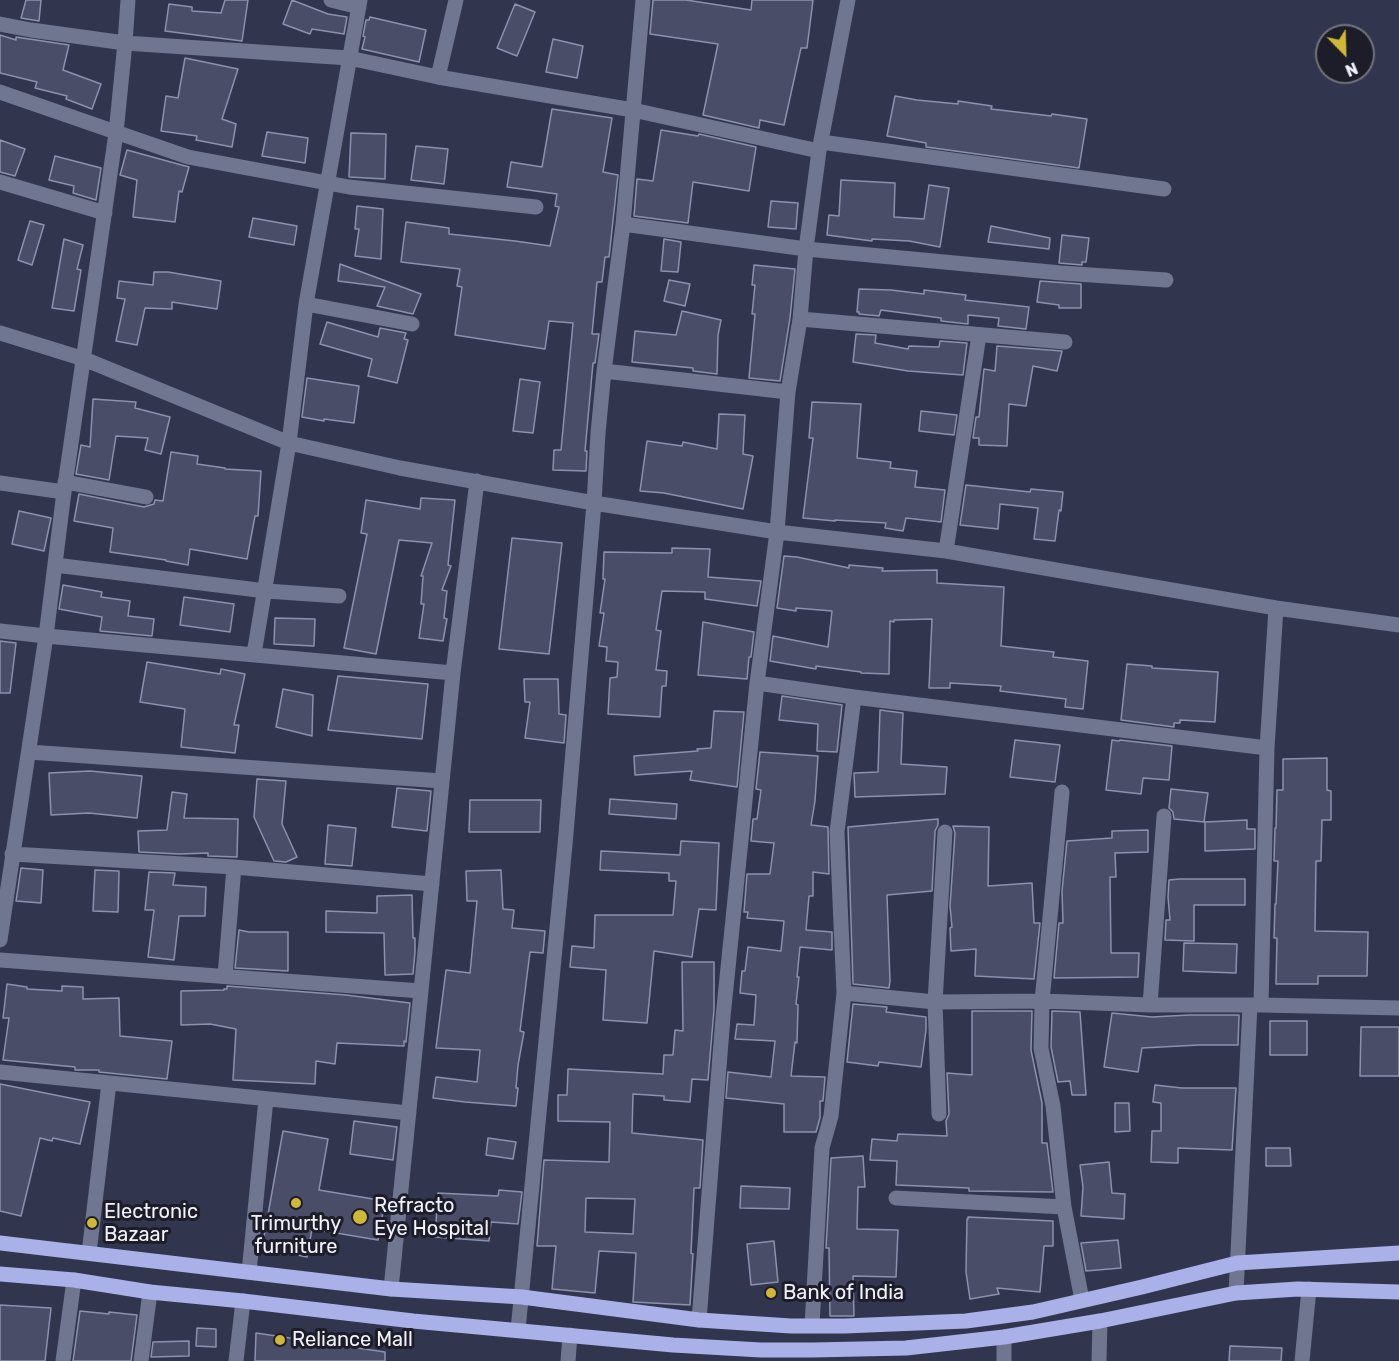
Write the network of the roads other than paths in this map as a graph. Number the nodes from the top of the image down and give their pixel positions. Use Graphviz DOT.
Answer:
graph roads {
  1 [pos="129,0"];
  2 [pos="332,0"];
  3 [pos="456,0"];
  4 [pos="643,0"];
  5 [pos="848,0"];
  6 [pos="359,4"];
  7 [pos="0,24"];
  8 [pos="125,43"];
  9 [pos="349,58"];
  10 [pos="438,77"];
  11 [pos="0,92"];
  12 [pos="633,110"];
  13 [pos="116,133"];
  14 [pos="820,146"];
  15 [pos="0,182"];
  16 [pos="327,182"];
  17 [pos="1164,189"];
  18 [pos="536,207"];
  19 [pos="105,213"];
  20 [pos="623,224"];
  21 [pos="806,249"];
  22 [pos="1166,280"];
  23 [pos="306,304"];
  24 [pos="800,319"];
  25 [pos="412,324"];
  26 [pos="0,333"];
  27 [pos="979,334"];
  28 [pos="1065,342"];
  29 [pos="84,359"];
  30 [pos="604,371"];
  31 [pos="788,392"];
  32 [pos="289,443"];
  33 [pos="477,481"];
  34 [pos="0,483"];
  35 [pos="64,487"];
  36 [pos="146,497"];
  37 [pos="594,503"];
  38 [pos="777,532"];
  39 [pos="946,551"];
  40 [pos="55,565"];
  41 [pos="266,591"];
  42 [pos="339,596"];
  43 [pos="1276,608"];
  44 [pos="1399,625"];
  45 [pos="0,631"];
  46 [pos="46,636"];
  47 [pos="254,654"];
  48 [pos="453,673"];
  49 [pos="757,683"];
  50 [pos="854,697"];
  51 [pos="1267,748"];
  52 [pos="29,752"];
  53 [pos="442,781"];
  54 [pos="1062,792"];
  55 [pos="1164,816"];
  56 [pos="945,832"];
  57 [pos="12,854"];
  58 [pos="234,867"];
  59 [pos="432,884"];
  60 [pos="0,940"];
  61 [pos="0,960"];
  62 [pos="225,976"];
  63 [pos="421,991"];
  64 [pos="844,993"];
  65 [pos="1042,1001"];
  66 [pos="935,1002"];
  67 [pos="1150,1005"];
  68 [pos="1256,1005"];
  69 [pos="1399,1008"];
  70 [pos="0,1072"];
  71 [pos="110,1083"];
  72 [pos="266,1099"];
  73 [pos="409,1113"];
  74 [pos="939,1114"];
  75 [pos="896,1198"];
  76 [pos="1064,1208"];
  77 [pos="0,1243"];
  78 [pos="89,1253"];
  79 [pos="1399,1253"];
  80 [pos="1237,1263"];
  81 [pos="249,1272"];
  82 [pos="0,1274"];
  83 [pos="74,1280"];
  84 [pos="392,1289"];
  85 [pos="1309,1289"];
  86 [pos="150,1292"];
  87 [pos="1399,1292"];
  88 [pos="1236,1293"];
  89 [pos="522,1297"];
  90 [pos="1082,1300"];
  91 [pos="243,1301"];
  92 [pos="699,1320"];
  93 [pos="1100,1321"];
  94 [pos="812,1325"];
  95 [pos="518,1330"];
  96 [pos="570,1335"];
  97 [pos="1004,1337"];
  98 [pos="813,1356"];
  99 [pos="63,1361"];
  100 [pos="141,1361"];
  101 [pos="236,1361"];
  102 [pos="568,1361"];
  103 [pos="1004,1361"];
  104 [pos="1099,1361"];
  105 [pos="1302,1361"];
  1 -- 8 [label="street"];
  2 -- 6 [label="street"];
  3 -- 10 [label="street"];
  4 -- 12 [label="street"];
  5 -- 14 [label="street"];
  6 -- 9 [label="street"];
  7 -- 8 [label="street"];
  8 -- 9 [label="street"];
  8 -- 13 [label="street"];
  9 -- 10 [label="street"];
  9 -- 16 [label="street"];
  10 -- 12 [label="street"];
  11 -- 13 [label="street"];
  12 -- 14 [label="street"];
  12 -- 20 [label="street"];
  13 -- 16 [label="street"];
  13 -- 19 [label="street"];
  14 -- 17 [label="street"];
  14 -- 21 [label="street"];
  15 -- 19 [label="street"];
  16 -- 18 [label="street"];
  16 -- 23 [label="street"];
  19 -- 29 [label="street"];
  20 -- 21 [label="street"];
  20 -- 30 [label="street"];
  21 -- 22 [label="street"];
  21 -- 24 [label="street"];
  23 -- 25 [label="street"];
  23 -- 32 [label="street"];
  24 -- 27 [label="street"];
  24 -- 31 [label="street"];
  26 -- 29 [label="street"];
  27 -- 28 [label="street"];
  27 -- 39 [label="street"];
  29 -- 32 [label="street"];
  29 -- 35 [label="street"];
  30 -- 31 [label="street"];
  30 -- 37 [label="street"];
  31 -- 38 [label="street"];
  32 -- 33 [label="street"];
  32 -- 41 [label="street"];
  33 -- 37 [label="street"];
  33 -- 48 [label="street"];
  34 -- 35 [label="street"];
  35 -- 36 [label="street"];
  35 -- 40 [label="street"];
  37 -- 38 [label="street"];
  37 -- 89 [label="street"];
  38 -- 39 [label="street"];
  38 -- 49 [label="street"];
  39 -- 43 [label="street"];
  40 -- 41 [label="street"];
  40 -- 46 [label="street"];
  41 -- 42 [label="street"];
  41 -- 47 [label="street"];
  43 -- 44 [label="street"];
  43 -- 51 [label="street"];
  45 -- 46 [label="street"];
  46 -- 47 [label="street"];
  46 -- 52 [label="street"];
  47 -- 48 [label="street"];
  48 -- 53 [label="street"];
  49 -- 50 [label="street"];
  49 -- 92 [label="street"];
  50 -- 51 [label="street"];
  50 -- 64 [label="street"];
  51 -- 68 [label="street"];
  52 -- 53 [label="street"];
  52 -- 57 [label="street"];
  53 -- 59 [label="street"];
  54 -- 65 [label="street"];
  55 -- 67 [label="street"];
  56 -- 66 [label="street"];
  57 -- 58 [label="street"];
  57 -- 60 [label="street"];
  58 -- 59 [label="street"];
  58 -- 62 [label="street"];
  59 -- 63 [label="street"];
  61 -- 62 [label="street"];
  62 -- 63 [label="street"];
  63 -- 73 [label="street"];
  64 -- 66 [label="street"];
  64 -- 94 [label="street"];
  65 -- 66 [label="street"];
  65 -- 67 [label="street"];
  65 -- 76 [label="street"];
  66 -- 74 [label="street"];
  67 -- 68 [label="street"];
  68 -- 69 [label="street"];
  68 -- 80 [label="street"];
  70 -- 71 [label="street"];
  71 -- 72 [label="street"];
  71 -- 78 [label="street"];
  72 -- 73 [label="street"];
  72 -- 81 [label="street"];
  73 -- 84 [label="street"];
  75 -- 76 [label="street"];
  76 -- 90 [label="street"];
  77 -- 78 [label="main road"];
  78 -- 81 [label="main road"];
  79 -- 80 [label="main road"];
  80 -- 88 [label="street"];
  80 -- 90 [label="main road"];
  81 -- 84 [label="main road"];
  82 -- 83 [label="main road"];
  83 -- 86 [label="main road"];
  83 -- 99 [label="street"];
  84 -- 89 [label="main road"];
  85 -- 87 [label="main road"];
  85 -- 88 [label="main road"];
  85 -- 105 [label="street"];
  86 -- 91 [label="main road"];
  86 -- 100 [label="street"];
  88 -- 93 [label="main road"];
  89 -- 92 [label="main road"];
  89 -- 95 [label="street"];
  90 -- 94 [label="main road"];
  91 -- 95 [label="main road"];
  91 -- 101 [label="street"];
  92 -- 94 [label="main road"];
  93 -- 97 [label="main road"];
  93 -- 104 [label="street"];
  95 -- 96 [label="main road"];
  96 -- 98 [label="main road"];
  96 -- 102 [label="street"];
  97 -- 98 [label="main road"];
  97 -- 103 [label="street"];
}
